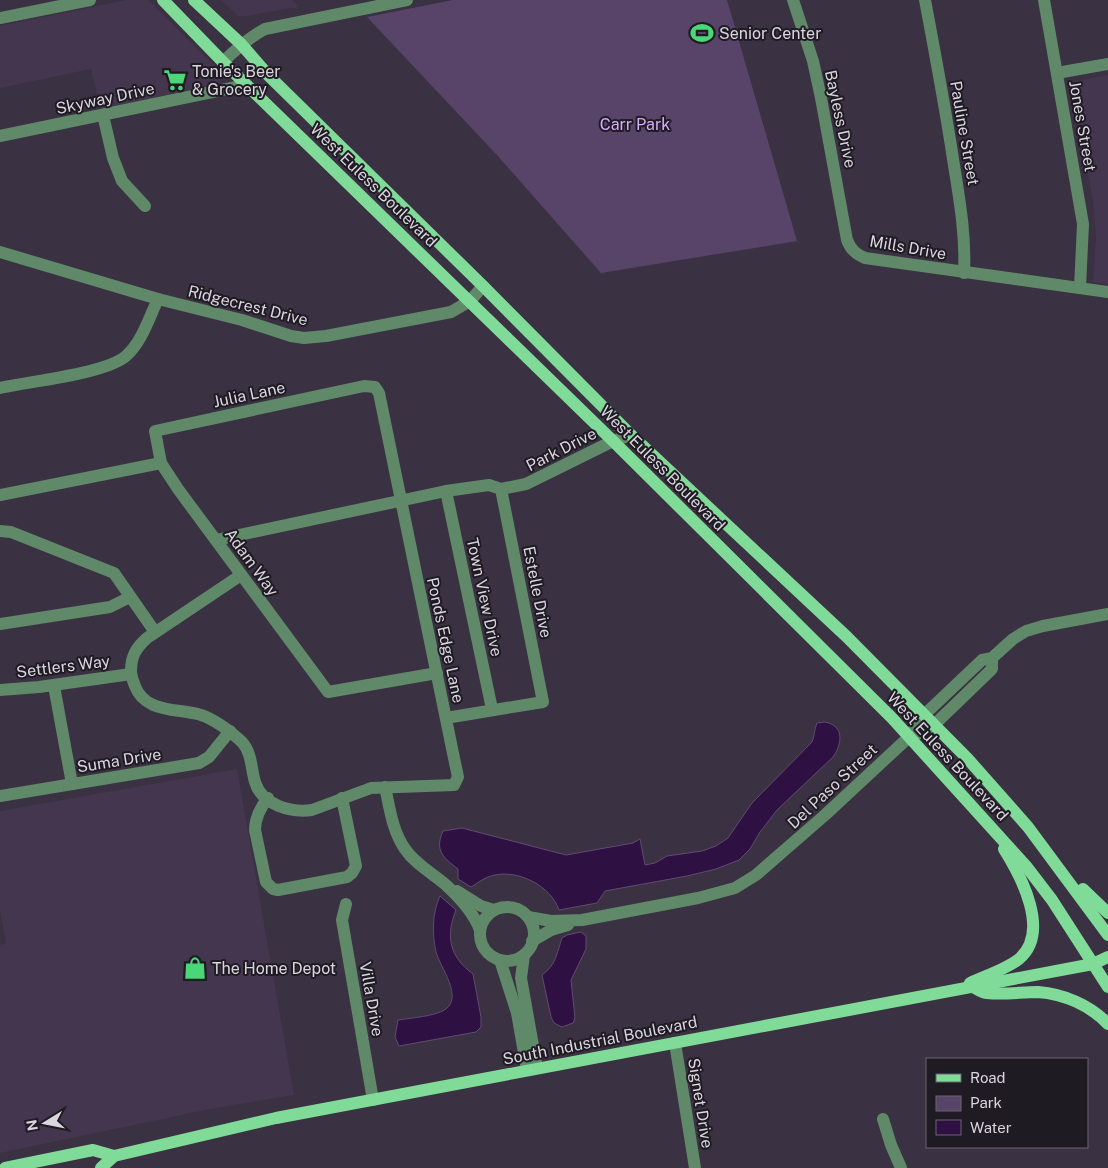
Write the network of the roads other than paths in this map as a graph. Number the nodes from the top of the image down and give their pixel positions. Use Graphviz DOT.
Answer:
graph roads {
  1 [pos="90,0"];
  2 [pos="163,0"];
  3 [pos="194,0"];
  4 [pos="407,0"];
  5 [pos="793,0"];
  6 [pos="925,0"];
  7 [pos="1044,0"];
  8 [pos="0,18"];
  9 [pos="241,44"];
  10 [pos="222,62"];
  11 [pos="1108,64"];
  12 [pos="1057,73"];
  13 [pos="246,85"];
  14 [pos="103,115"];
  15 [pos="0,136"];
  16 [pos="145,206"];
  17 [pos="850,246"];
  18 [pos="0,252"];
  19 [pos="964,273"];
  20 [pos="483,286"];
  21 [pos="1080,288"];
  22 [pos="1108,292"];
  23 [pos="158,299"];
  24 [pos="470,302"];
  25 [pos="4,385"];
  26 [pos="379,393"];
  27 [pos="631,435"];
  28 [pos="613,441"];
  29 [pos="161,463"];
  30 [pos="501,488"];
  31 [pos="446,491"];
  32 [pos="0,495"];
  33 [pos="400,501"];
  34 [pos="0,531"];
  35 [pos="216,540"];
  36 [pos="241,575"];
  37 [pos="130,597"];
  38 [pos="1108,614"];
  39 [pos="0,624"];
  40 [pos="155,632"];
  41 [pos="992,658"];
  42 [pos="436,673"];
  43 [pos="131,674"];
  44 [pos="54,686"];
  45 [pos="0,690"];
  46 [pos="492,709"];
  47 [pos="924,715"];
  48 [pos="446,718"];
  49 [pos="934,725"];
  50 [pos="230,731"];
  51 [pos="909,737"];
  52 [pos="72,784"];
  53 [pos="385,787"];
  54 [pos="0,796"];
  55 [pos="268,798"];
  56 [pos="342,798"];
  57 [pos="988,823"];
  58 [pos="1050,854"];
  59 [pos="446,885"];
  60 [pos="346,904"];
  61 [pos="494,910"];
  62 [pos="1108,914"];
  63 [pos="528,917"];
  64 [pos="582,920"];
  65 [pos="480,930"];
  66 [pos="1108,935"];
  67 [pos="532,941"];
  68 [pos="524,954"];
  69 [pos="1108,957"];
  70 [pos="500,960"];
  71 [pos="1093,964"];
  72 [pos="1108,965"];
  73 [pos="973,987"];
  74 [pos="1108,987"];
  75 [pos="954,991"];
  76 [pos="1108,1024"];
  77 [pos="674,1043"];
  78 [pos="532,1069"];
  79 [pos="373,1100"];
  80 [pos="883,1119"];
  81 [pos="114,1156"];
  82 [pos="5,1168"];
  83 [pos="101,1168"];
  84 [pos="695,1168"];
  85 [pos="902,1168"];
  1 -- 8 [label="street"];
  2 -- 10 [label="main road, West Euless Boulevard"];
  3 -- 9 [label="main road, West Euless Boulevard"];
  4 -- 9 [label="street"];
  5 -- 17 [label="street, Bayless Drive"];
  6 -- 19 [label="street, Pauline Street"];
  7 -- 12 [label="street, Jones Street"];
  9 -- 10 [label="street"];
  9 -- 20 [label="main road, West Euless Boulevard"];
  10 -- 13 [label="main road, West Euless Boulevard"];
  11 -- 12 [label="street"];
  12 -- 21 [label="street, Jones Street"];
  13 -- 14 [label="street, Skyway Drive"];
  13 -- 24 [label="main road, West Euless Boulevard"];
  14 -- 15 [label="street, Skyway Drive"];
  14 -- 16 [label="street"];
  17 -- 19 [label="street, Mills Drive"];
  18 -- 23 [label="street, Ridgecrest Drive"];
  19 -- 21 [label="street, Mills Drive"];
  20 -- 24 [label="street, Ridgecrest Drive"];
  20 -- 27 [label="main road, West Euless Boulevard"];
  21 -- 22 [label="street, Mills Drive"];
  23 -- 24 [label="street, Ridgecrest Drive"];
  23 -- 25 [label="street"];
  24 -- 28 [label="main road, West Euless Boulevard"];
  26 -- 29 [label="street, Julia Lane"];
  26 -- 33 [label="street, Ponds Edge Lane"];
  27 -- 28 [label="street, Park Drive"];
  27 -- 47 [label="main road, West Euless Boulevard"];
  28 -- 30 [label="street, Park Drive"];
  28 -- 51 [label="main road, West Euless Boulevard"];
  29 -- 32 [label="street"];
  29 -- 35 [label="street, Adam Way"];
  30 -- 31 [label="street, Park Drive"];
  30 -- 46 [label="street, Estelle Drive"];
  31 -- 33 [label="street, Park Drive"];
  31 -- 46 [label="street, Town View Drive"];
  33 -- 35 [label="street, Park Drive"];
  33 -- 42 [label="street, Ponds Edge Lane"];
  34 -- 37 [label="street"];
  35 -- 36 [label="street, Adam Way"];
  36 -- 40 [label="street"];
  36 -- 42 [label="street, Adam Way"];
  37 -- 39 [label="street"];
  37 -- 40 [label="street"];
  38 -- 41 [label="street, Del Paso Street"];
  40 -- 43 [label="street"];
  41 -- 47 [label="street, Del Paso Street"];
  41 -- 49 [label="street, Del Paso Street"];
  42 -- 48 [label="street, Ponds Edge Lane"];
  43 -- 44 [label="street, Settlers Way"];
  43 -- 50 [label="street"];
  44 -- 45 [label="street, Settlers Way"];
  44 -- 52 [label="street"];
  46 -- 48 [label="street"];
  47 -- 49 [label="main road, West Euless Boulevard"];
  47 -- 51 [label="street, Del Paso Street"];
  48 -- 53 [label="street, Ponds Edge Lane"];
  49 -- 51 [label="street, Del Paso Street"];
  49 -- 58 [label="main road, West Euless Boulevard"];
  50 -- 52 [label="street, Suma Drive"];
  50 -- 55 [label="street"];
  51 -- 57 [label="main road, West Euless Boulevard"];
  51 -- 64 [label="street, Del Paso Street"];
  52 -- 54 [label="street, Suma Drive"];
  53 -- 56 [label="street"];
  53 -- 59 [label="street"];
  55 -- 56 [label="street"];
  55 -- 56 [label="street"];
  57 -- 71 [label="main road, West Euless Boulevard"];
  57 -- 75 [label="main road"];
  58 -- 62 [label="main road"];
  58 -- 66 [label="main road, West Euless Boulevard"];
  59 -- 61 [label="street"];
  59 -- 65 [label="street"];
  60 -- 79 [label="street, Villa Drive"];
  61 -- 63 [label="street"];
  61 -- 65 [label="street"];
  63 -- 64 [label="street"];
  63 -- 67 [label="street"];
  64 -- 67 [label="street"];
  65 -- 70 [label="street"];
  67 -- 68 [label="street"];
  68 -- 70 [label="street"];
  68 -- 78 [label="street"];
  69 -- 71 [label="main road, South Industrial Boulevard"];
  70 -- 78 [label="street"];
  71 -- 72 [label="main road, South Industrial Boulevard"];
  71 -- 73 [label="main road, South Industrial Boulevard"];
  71 -- 74 [label="main road, West Euless Boulevard"];
  73 -- 75 [label="main road, South Industrial Boulevard"];
  73 -- 76 [label="main road"];
  75 -- 77 [label="main road, South Industrial Boulevard"];
  77 -- 78 [label="main road, South Industrial Boulevard"];
  77 -- 84 [label="street, Signet Drive"];
  78 -- 79 [label="main road, South Industrial Boulevard"];
  79 -- 81 [label="main road, South Industrial Boulevard"];
  80 -- 85 [label="street"];
  81 -- 82 [label="main road, South Industrial Boulevard"];
  81 -- 83 [label="main road, South Industrial Boulevard"];
}
